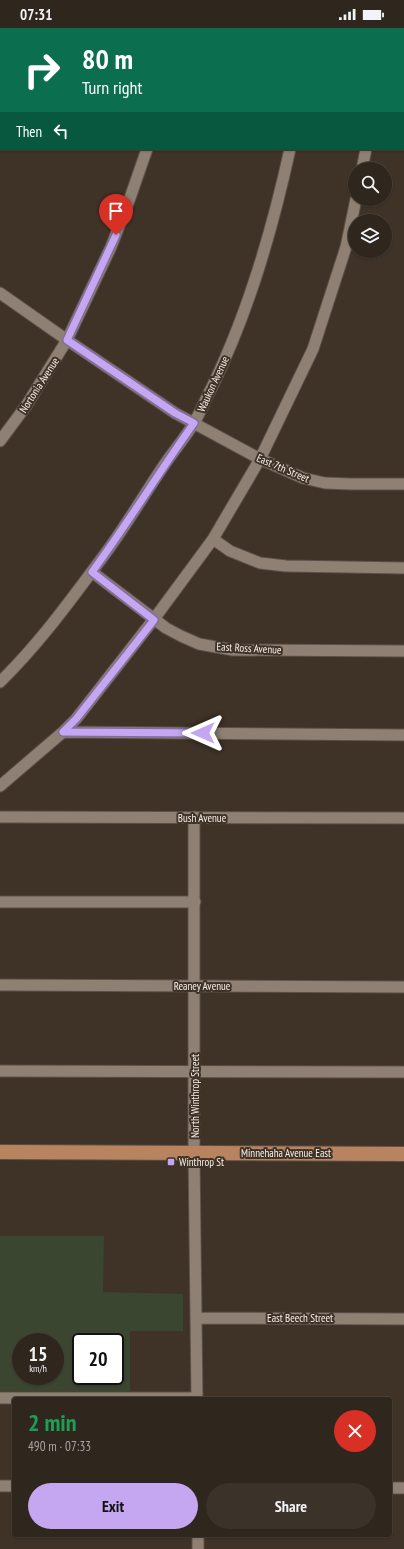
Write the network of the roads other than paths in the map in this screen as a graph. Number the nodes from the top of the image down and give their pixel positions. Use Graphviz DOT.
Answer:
graph roads {
  1 [pos="147,150"];
  2 [pos="290,150"];
  3 [pos="366,150"];
  4 [pos="363,162"];
  5 [pos="355,206"];
  6 [pos="0,293"];
  7 [pos="67,340"];
  8 [pos="194,423"];
  9 [pos="0,441"];
  10 [pos="260,459"];
  11 [pos="404,484"];
  12 [pos="213,540"];
  13 [pos="404,568"];
  14 [pos="92,572"];
  15 [pos="154,620"];
  16 [pos="404,651"];
  17 [pos="0,682"];
  18 [pos="63,732"];
  19 [pos="404,735"];
  20 [pos="0,786"];
  21 [pos="0,817"];
  22 [pos="194,818"];
  23 [pos="404,818"];
  24 [pos="0,902"];
  25 [pos="195,902"];
  26 [pos="0,985"];
  27 [pos="195,986"];
  28 [pos="404,987"];
  29 [pos="0,1071"];
  30 [pos="195,1071"];
  31 [pos="404,1072"];
  32 [pos="0,1152"];
  33 [pos="194,1153"];
  34 [pos="404,1154"];
  35 [pos="197,1318"];
  36 [pos="404,1319"];
  37 [pos="197,1397"];
  38 [pos="0,1398"];
  39 [pos="12,1398"];
  40 [pos="0,1486"];
  41 [pos="12,1486"];
  42 [pos="392,1488"];
  43 [pos="404,1488"];
  44 [pos="198,1537"];
  45 [pos="198,1549"];
  1 -- 7 [label="street, Nortonia Avenue"];
  2 -- 8 [label="street, Waukon Avenue"];
  3 -- 4 [label="street"];
  5 -- 10 [label="street"];
  6 -- 7 [label="street, East 7th Street"];
  7 -- 8 [label="street, East 7th Street"];
  7 -- 9 [label="street, Nortonia Avenue"];
  8 -- 10 [label="street, East 7th Street"];
  8 -- 14 [label="street, Waukon Avenue"];
  10 -- 11 [label="street, East 7th Street"];
  10 -- 12 [label="street"];
  12 -- 13 [label="street"];
  12 -- 15 [label="street"];
  14 -- 15 [label="street, East Ross Avenue"];
  14 -- 17 [label="street, Waukon Avenue"];
  15 -- 16 [label="street, East Ross Avenue"];
  15 -- 18 [label="street"];
  18 -- 19 [label="street"];
  18 -- 20 [label="street"];
  21 -- 22 [label="street, Bush Avenue"];
  22 -- 23 [label="street, Bush Avenue"];
  22 -- 25 [label="street, North Winthrop Street"];
  24 -- 25 [label="street"];
  25 -- 27 [label="street, North Winthrop Street"];
  26 -- 27 [label="street, Reaney Avenue"];
  27 -- 28 [label="street, Reaney Avenue"];
  27 -- 30 [label="street, North Winthrop Street"];
  29 -- 30 [label="street"];
  30 -- 31 [label="street"];
  30 -- 33 [label="street, North Winthrop Street"];
  32 -- 33 [label="main road, Minnehaha Avenue East"];
  33 -- 34 [label="main road, Minnehaha Avenue East"];
  33 -- 35 [label="street, North Winthrop Street"];
  35 -- 36 [label="street, East Beech Street"];
  35 -- 37 [label="street, North Winthrop Street"];
  38 -- 39 [label="street"];
  40 -- 41 [label="street"];
  42 -- 43 [label="street"];
  44 -- 45 [label="street"];
}
